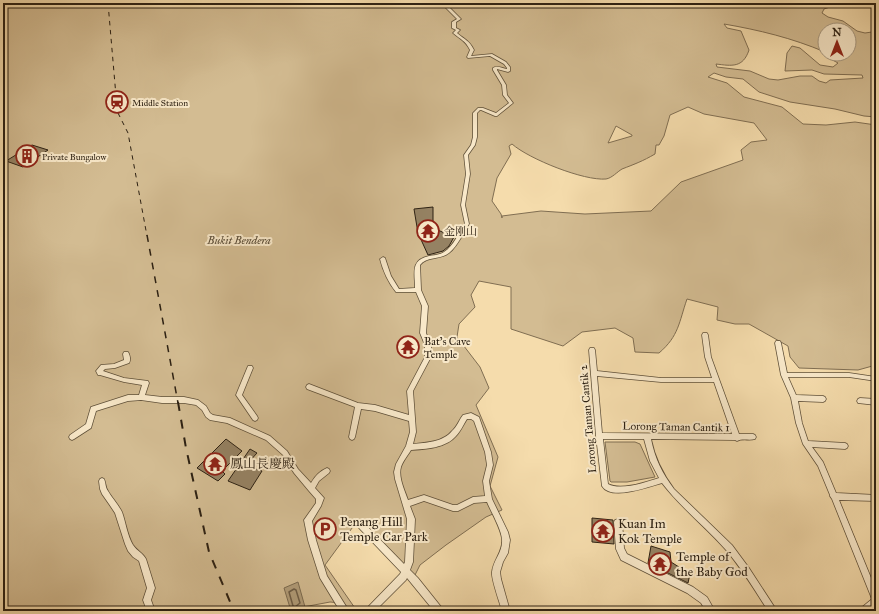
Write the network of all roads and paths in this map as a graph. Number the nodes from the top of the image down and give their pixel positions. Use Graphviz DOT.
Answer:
graph roads {
  1 [pos="442,3"];
  2 [pos="383,259"];
  3 [pos="418,290"];
  4 [pos="704,335"];
  5 [pos="778,343"];
  6 [pos="592,350"];
  7 [pos="126,354"];
  8 [pos="250,368"];
  9 [pos="594,373"];
  10 [pos="784,375"];
  11 [pos="876,379"];
  12 [pos="716,380"];
  13 [pos="308,387"];
  14 [pos="141,397"];
  15 [pos="794,398"];
  16 [pos="824,400"];
  17 [pos="860,401"];
  18 [pos="876,402"];
  19 [pos="358,406"];
  20 [pos="255,418"];
  21 [pos="412,419"];
  22 [pos="599,436"];
  23 [pos="72,437"];
  24 [pos="352,437"];
  25 [pos="647,437"];
  26 [pos="737,438"];
  27 [pos="753,438"];
  28 [pos="806,444"];
  29 [pos="845,446"];
  30 [pos="409,447"];
  31 [pos="327,471"];
  32 [pos="663,480"];
  33 [pos="102,481"];
  34 [pos="311,489"];
  35 [pos="833,496"];
  36 [pos="876,498"];
  37 [pos="489,499"];
  38 [pos="406,504"];
  39 [pos="618,522"];
  40 [pos="362,526"];
  41 [pos="406,573"];
  42 [pos="876,601"];
  43 [pos="151,611"];
  44 [pos="345,611"];
  45 [pos="370,611"];
  46 [pos="439,611"];
  47 [pos="506,611"];
  48 [pos="711,611"];
  49 [pos="773,611"];
  50 [pos="864,611"];
  1 -- 3 [label="street"];
  2 -- 3 [label="street"];
  3 -- 21 [label="street"];
  4 -- 12 [label="street"];
  5 -- 10 [label="street"];
  6 -- 9 [label="street, Lorong Taman Cantik 2"];
  7 -- 14 [label="street"];
  8 -- 20 [label="street"];
  9 -- 12 [label="street"];
  9 -- 22 [label="street, Lorong Taman Cantik 2"];
  10 -- 11 [label="street"];
  10 -- 15 [label="street"];
  12 -- 26 [label="street"];
  13 -- 19 [label="street"];
  14 -- 23 [label="street"];
  14 -- 34 [label="street"];
  15 -- 16 [label="street"];
  15 -- 28 [label="street"];
  17 -- 18 [label="street"];
  19 -- 21 [label="street"];
  19 -- 24 [label="street"];
  21 -- 30 [label="street"];
  22 -- 25 [label="street, Lorong Taman Cantik 1"];
  22 -- 32 [label="street, Lorong Taman Cantik 2"];
  25 -- 26 [label="street, Lorong Taman Cantik 1"];
  25 -- 32 [label="street"];
  26 -- 27 [label="street, Lorong Taman Cantik 1"];
  28 -- 29 [label="street"];
  28 -- 35 [label="street"];
  30 -- 37 [label="street"];
  30 -- 38 [label="street"];
  31 -- 34 [label="street"];
  32 -- 49 [label="street"];
  33 -- 43 [label="street"];
  34 -- 44 [label="street"];
  35 -- 36 [label="street"];
  35 -- 42 [label="street"];
  37 -- 38 [label="street"];
  37 -- 47 [label="street"];
  38 -- 41 [label="street"];
  39 -- 48 [label="street"];
  40 -- 41 [label="street"];
  41 -- 45 [label="street"];
  41 -- 46 [label="street"];
  42 -- 50 [label="street"];
}
